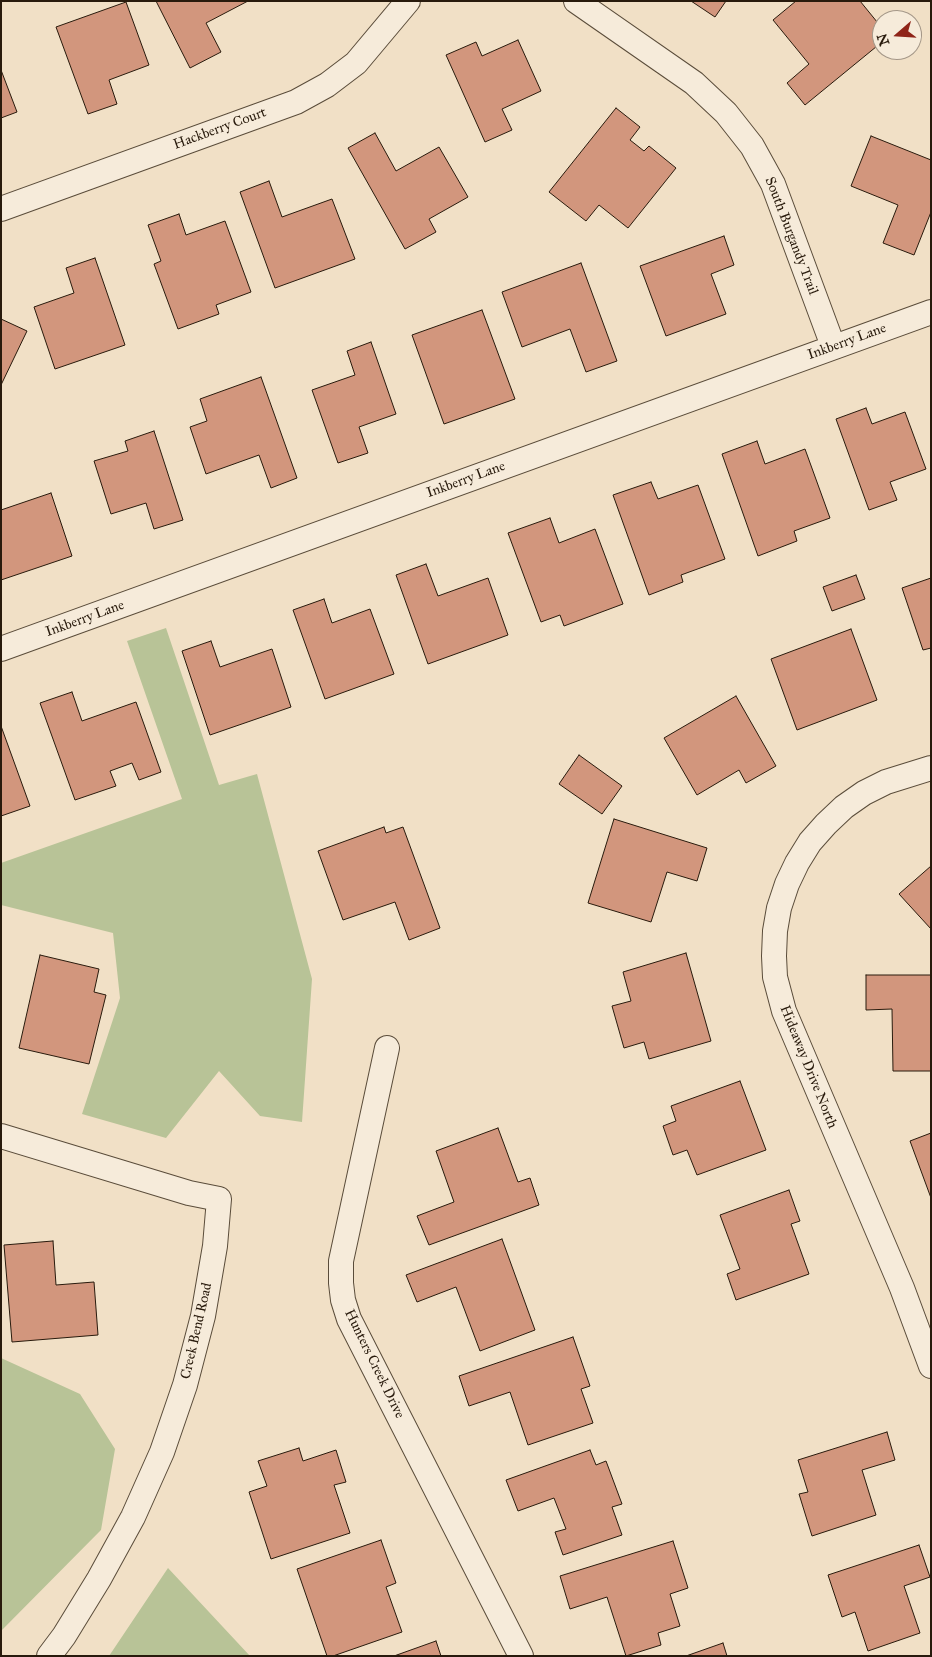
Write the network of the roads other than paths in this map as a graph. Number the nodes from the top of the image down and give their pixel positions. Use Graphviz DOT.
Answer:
graph roads {
  1 [pos="408,1"];
  2 [pos="576,1"];
  3 [pos="1,209"];
  4 [pos="931,312"];
  5 [pos="833,346"];
  6 [pos="1,649"];
  7 [pos="931,768"];
  8 [pos="387,1048"];
  9 [pos="1,1136"];
  10 [pos="931,1366"];
  11 [pos="49,1656"];
  12 [pos="521,1656"];
  1 -- 3 [label="street, Hackberry Court"];
  2 -- 5 [label="street, South Burgandy Trail"];
  4 -- 5 [label="street, Inkberry Lane"];
  5 -- 6 [label="street, Inkberry Lane"];
  7 -- 10 [label="street, Hideaway Drive North"];
  8 -- 12 [label="street, Hunters Creek Drive"];
  9 -- 11 [label="street, Creek Bend Road"];
}
